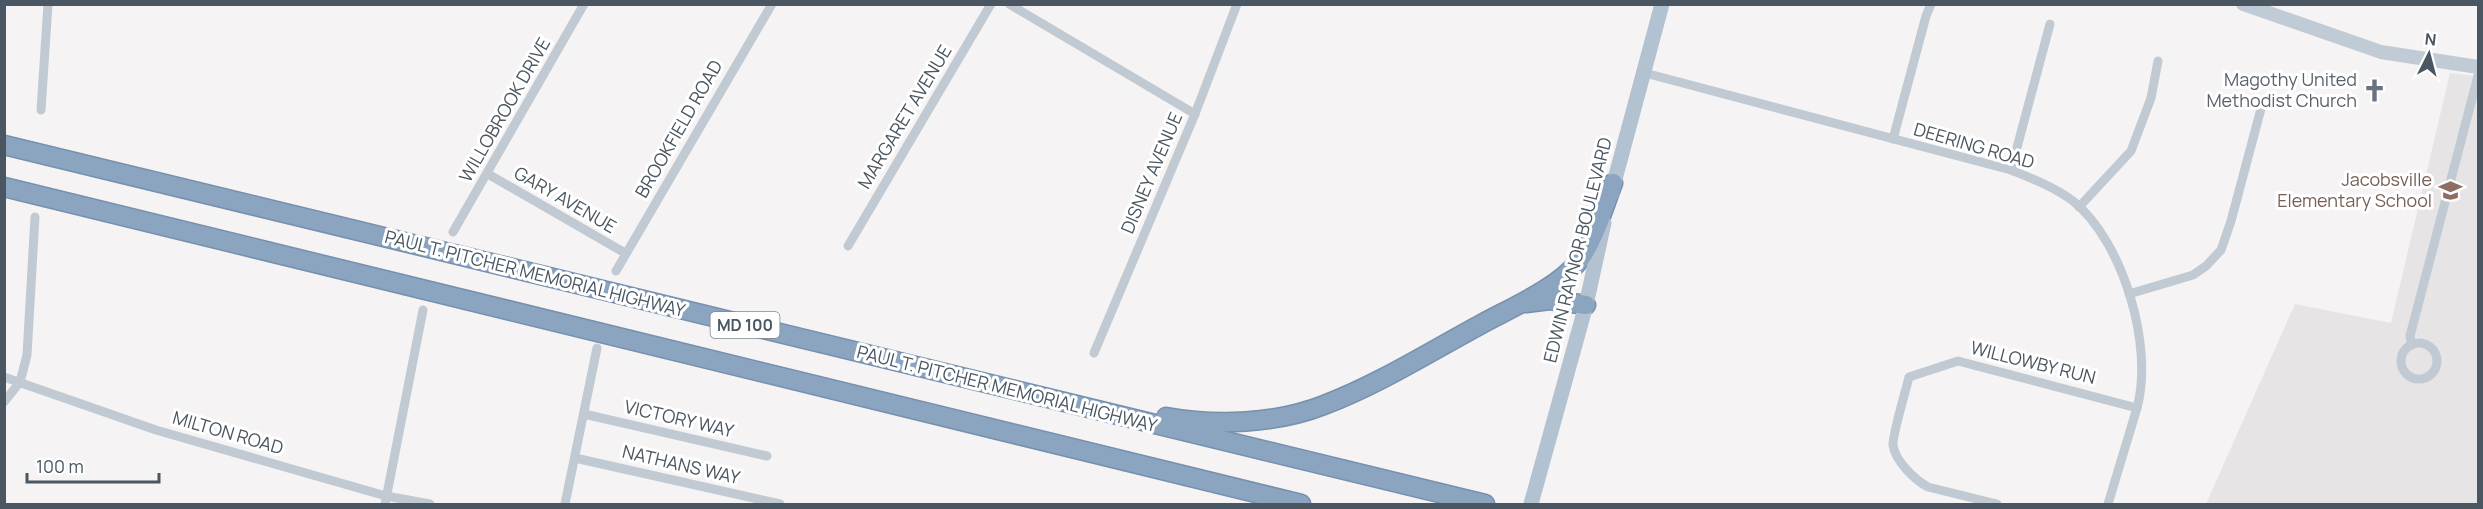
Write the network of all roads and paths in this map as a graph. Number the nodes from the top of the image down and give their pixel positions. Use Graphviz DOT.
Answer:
graph roads {
  1 [pos="48,4"];
  2 [pos="584,4"];
  3 [pos="772,4"];
  4 [pos="991,4"];
  5 [pos="1009,4"];
  6 [pos="1237,4"];
  7 [pos="1662,4"];
  8 [pos="1931,4"];
  9 [pos="2243,4"];
  10 [pos="2050,24"];
  11 [pos="2158,61"];
  12 [pos="2478,67"];
  13 [pos="1645,73"];
  14 [pos="2478,76"];
  15 [pos="2262,105"];
  16 [pos="40,110"];
  17 [pos="1195,114"];
  18 [pos="1893,140"];
  19 [pos="4,145"];
  20 [pos="2012,170"];
  21 [pos="488,174"];
  22 [pos="1613,183"];
  23 [pos="4,187"];
  24 [pos="2079,207"];
  25 [pos="35,217"];
  26 [pos="453,232"];
  27 [pos="848,246"];
  28 [pos="625,254"];
  29 [pos="616,271"];
  30 [pos="2129,294"];
  31 [pos="1518,304"];
  32 [pos="1586,305"];
  33 [pos="423,310"];
  34 [pos="824,344"];
  35 [pos="2412,345"];
  36 [pos="597,348"];
  37 [pos="1094,353"];
  38 [pos="4,377"];
  39 [pos="20,382"];
  40 [pos="4,402"];
  41 [pos="2137,408"];
  42 [pos="584,414"];
  43 [pos="767,456"];
  44 [pos="575,458"];
  45 [pos="386,500"];
  46 [pos="1532,500"];
  47 [pos="430,504"];
  48 [pos="565,504"];
  49 [pos="780,504"];
  50 [pos="1301,504"];
  51 [pos="1485,504"];
  52 [pos="1997,504"];
  53 [pos="2108,504"];
  1 -- 16 [label="street"];
  2 -- 21 [label="street, WILLOBROOK DRIVE"];
  3 -- 28 [label="street, BROOKFIELD ROAD"];
  4 -- 27 [label="street, MARGARET AVENUE"];
  5 -- 17 [label="street"];
  6 -- 17 [label="street, DISNEY AVENUE"];
  7 -- 13 [label="main road, EDWIN RAYNOR BOULEVARD"];
  8 -- 18 [label="street"];
  9 -- 12 [label="main road"];
  10 -- 20 [label="street"];
  11 -- 24 [label="street"];
  13 -- 18 [label="street, DEERING ROAD"];
  13 -- 22 [label="main road, EDWIN RAYNOR BOULEVARD"];
  14 -- 35 [label="street"];
  15 -- 30 [label="street"];
  17 -- 37 [label="street, DISNEY AVENUE"];
  18 -- 20 [label="street, DEERING ROAD"];
  19 -- 34 [label="highway, PAUL T. PITCHER MEMORIAL HIGHWAY / MD 100"];
  20 -- 24 [label="street, DEERING ROAD"];
  21 -- 26 [label="street, WILLOBROOK DRIVE"];
  21 -- 28 [label="street, GARY AVENUE"];
  22 -- 31 [label="highway"];
  22 -- 32 [label="main road, EDWIN RAYNOR BOULEVARD"];
  23 -- 50 [label="highway, MD 100"];
  24 -- 30 [label="street, DEERING ROAD"];
  25 -- 39 [label="street"];
  28 -- 29 [label="street, BROOKFIELD ROAD"];
  30 -- 41 [label="street, DEERING ROAD"];
  31 -- 32 [label="highway"];
  31 -- 34 [label="highway"];
  32 -- 46 [label="main road, EDWIN RAYNOR BOULEVARD"];
  33 -- 45 [label="street"];
  34 -- 51 [label="highway, PAUL T. PITCHER MEMORIAL HIGHWAY / MD 100"];
  36 -- 42 [label="street"];
  38 -- 39 [label="street, MILTON ROAD"];
  39 -- 40 [label="street"];
  39 -- 45 [label="street, MILTON ROAD"];
  41 -- 52 [label="street, WILLOWBY RUN"];
  41 -- 53 [label="street"];
  42 -- 43 [label="street, VICTORY WAY"];
  42 -- 44 [label="street"];
  44 -- 48 [label="street"];
  44 -- 49 [label="street, NATHANS WAY"];
  45 -- 47 [label="street, MILTON ROAD"];
}
